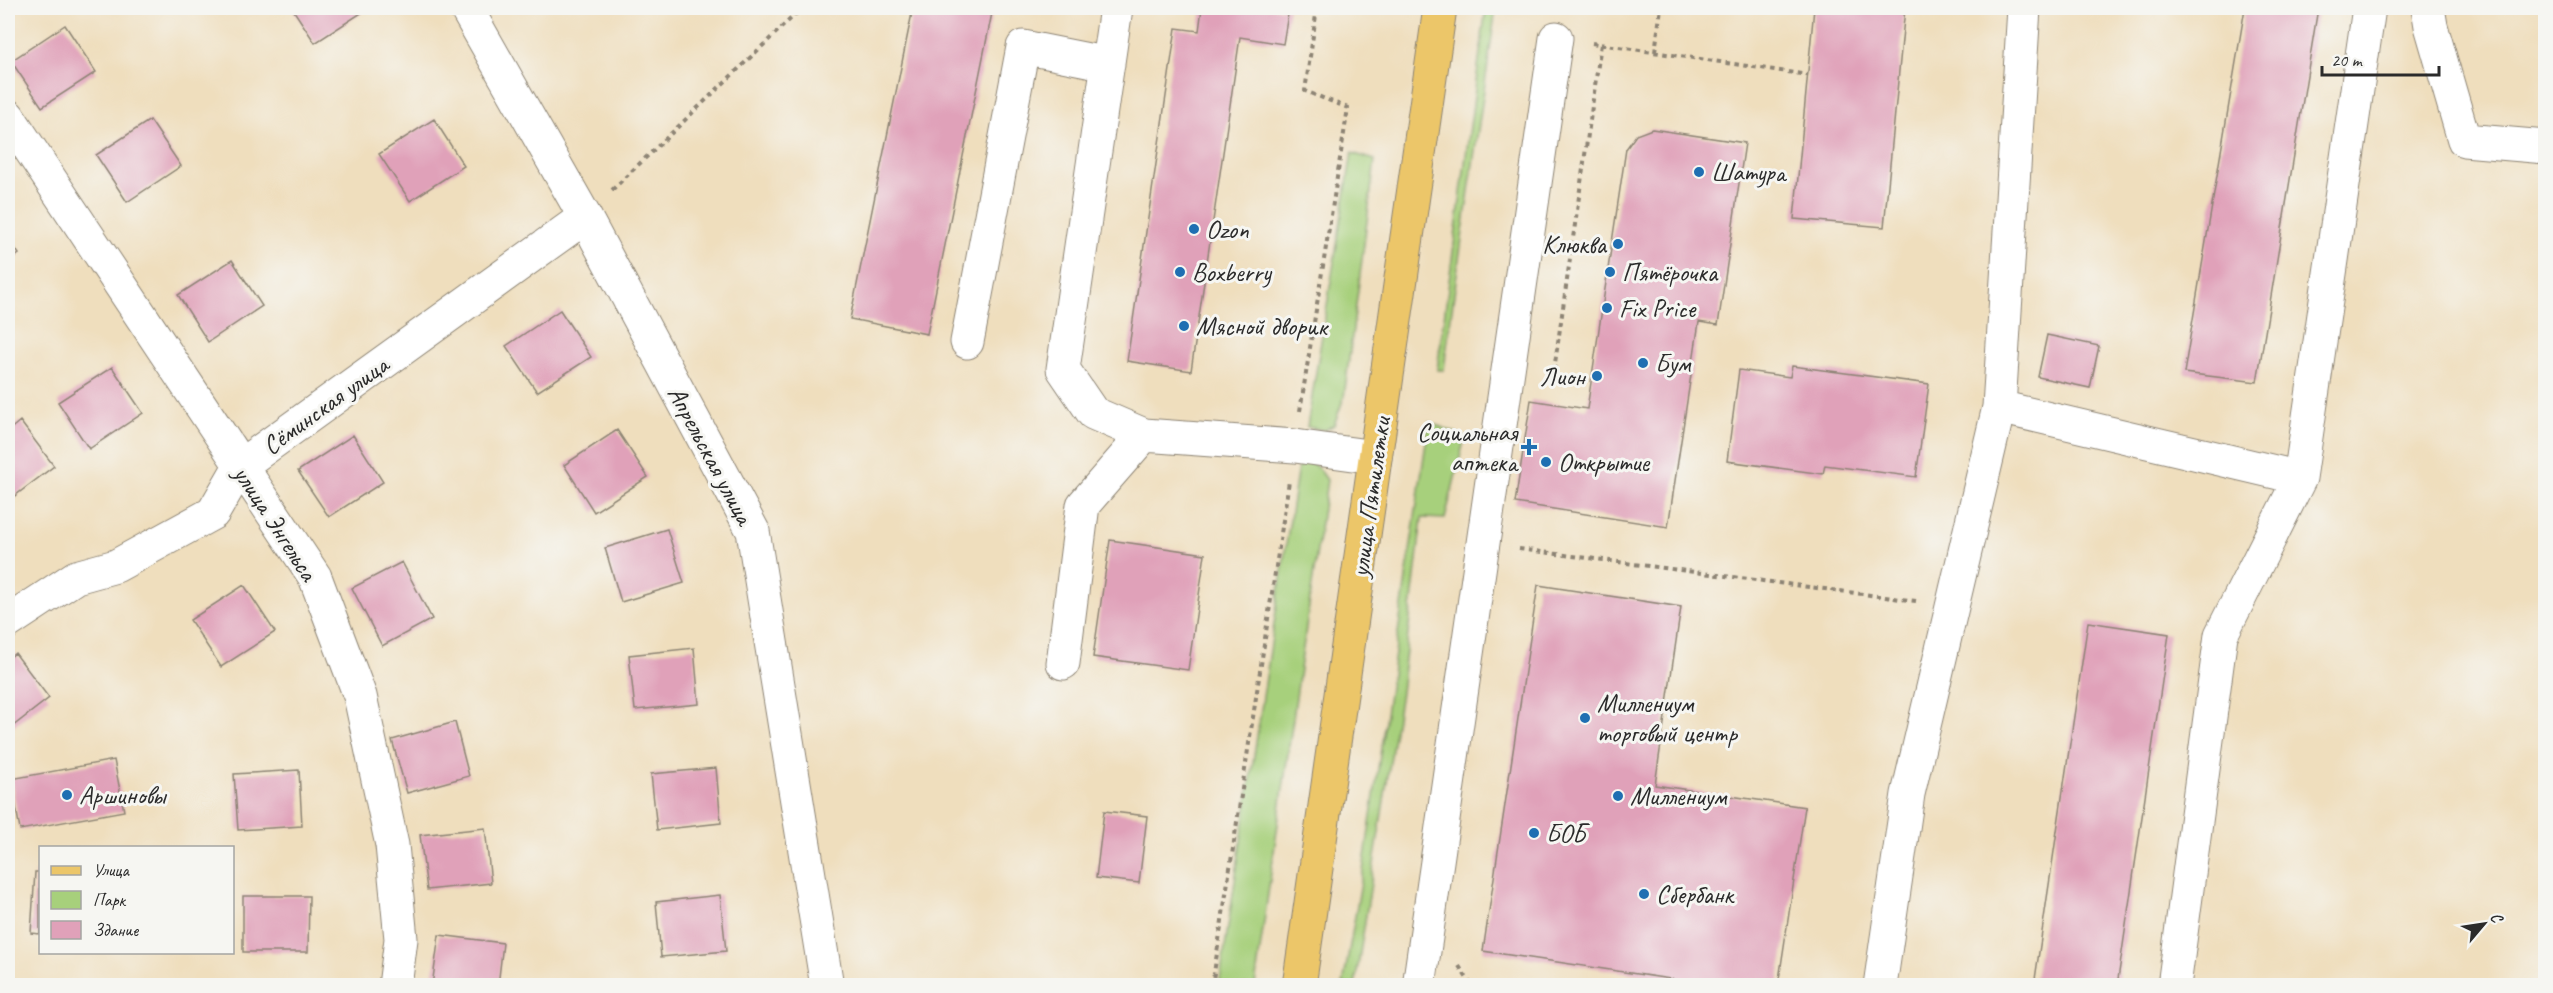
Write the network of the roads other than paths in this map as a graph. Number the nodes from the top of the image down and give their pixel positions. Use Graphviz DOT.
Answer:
graph roads {
  1 [pos="466,8"];
  2 [pos="1116,8"];
  3 [pos="1440,8"];
  4 [pos="2024,8"];
  5 [pos="2369,8"];
  6 [pos="2428,8"];
  7 [pos="1570,40"];
  8 [pos="1108,63"];
  9 [pos="8,116"];
  10 [pos="2546,147"];
  11 [pos="585,217"];
  12 [pos="967,342"];
  13 [pos="1999,407"];
  14 [pos="1144,435"];
  15 [pos="1375,457"];
  16 [pos="240,466"];
  17 [pos="2300,478"];
  18 [pos="8,622"];
  19 [pos="1063,663"];
  20 [pos="395,986"];
  21 [pos="827,986"];
  22 [pos="1299,986"];
  23 [pos="1419,986"];
  24 [pos="1880,986"];
  25 [pos="2174,986"];
  1 -- 11 [label="street, Апрельская улица"];
  2 -- 8 [label="street"];
  3 -- 15 [label="main road, улица Пятилетки"];
  4 -- 13 [label="street"];
  5 -- 17 [label="street"];
  6 -- 10 [label="street"];
  7 -- 23 [label="street"];
  8 -- 12 [label="street"];
  8 -- 14 [label="street"];
  9 -- 16 [label="street, улица Энгельса"];
  11 -- 16 [label="street, Сёминская улица"];
  11 -- 21 [label="street, Апрельская улица"];
  13 -- 17 [label="street"];
  13 -- 24 [label="street"];
  14 -- 15 [label="street"];
  14 -- 19 [label="street"];
  15 -- 22 [label="main road, улица Пятилетки"];
  16 -- 18 [label="street, Сёминская улица"];
  16 -- 20 [label="street, улица Энгельса"];
  17 -- 25 [label="street"];
}
